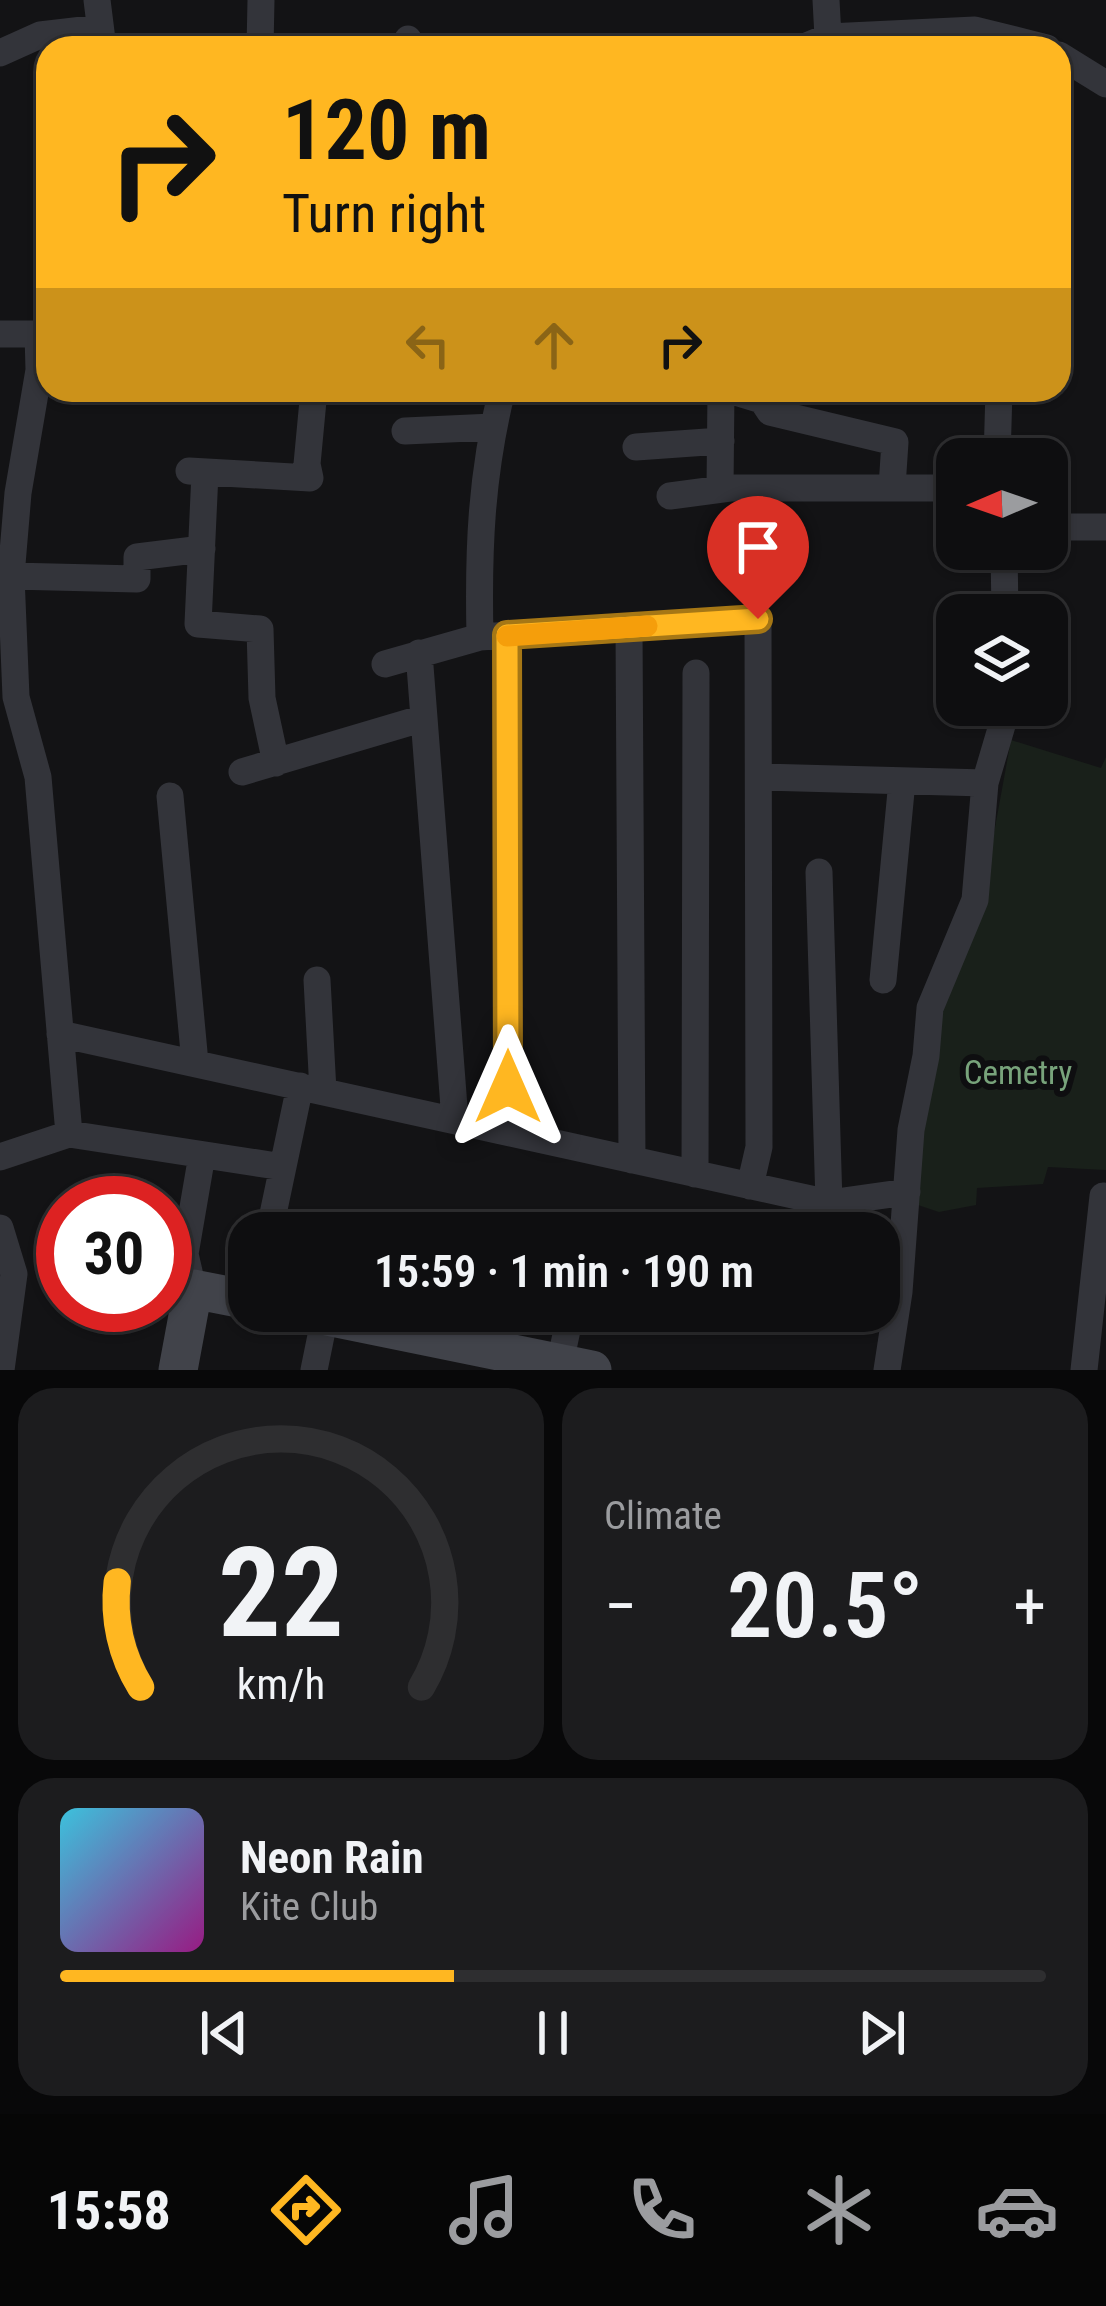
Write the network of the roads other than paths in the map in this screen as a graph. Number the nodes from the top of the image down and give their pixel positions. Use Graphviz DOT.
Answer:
graph roads {
  1 [pos="261,0"];
  2 [pos="826,0"];
  3 [pos="100,25"];
  4 [pos="38,36"];
  5 [pos="260,36"];
  6 [pos="817,36"];
  7 [pos="895,36"];
  8 [pos="984,36"];
  9 [pos="36,37"];
  10 [pos="0,53"];
  11 [pos="1071,62"];
  12 [pos="1106,84"];
  13 [pos="0,334"];
  14 [pos="36,334"];
  15 [pos="38,402"];
  16 [pos="313,402"];
  17 [pos="499,402"];
  18 [pos="724,402"];
  19 [pos="763,402"];
  20 [pos="999,402"];
  21 [pos="493,427"];
  22 [pos="405,431"];
  23 [pos="998,438"];
  24 [pos="721,441"];
  25 [pos="636,447"];
  26 [pos="892,487"];
  27 [pos="936,488"];
  28 [pos="720,489"];
  29 [pos="670,496"];
  30 [pos="1068,527"];
  31 [pos="1106,527"];
  32 [pos="202,549"];
  33 [pos="8,558"];
  34 [pos="628,627"];
  35 [pos="494,636"];
  36 [pos="419,653"];
  37 [pos="385,664"];
  38 [pos="696,673"];
  39 [pos="10,716"];
  40 [pos="424,718"];
  41 [pos="1002,726"];
  42 [pos="277,763"];
  43 [pos="242,772"];
  44 [pos="759,777"];
  45 [pos="902,781"];
  46 [pos="985,783"];
  47 [pos="170,796"];
  48 [pos="819,872"];
  49 [pos="317,980"];
  50 [pos="883,980"];
  51 [pos="61,1034"];
  52 [pos="195,1063"];
  53 [pos="311,1089"];
  54 [pos="455,1120"];
  55 [pos="508,1132"];
  56 [pos="69,1134"];
  57 [pos="202,1154"];
  58 [pos="0,1157"];
  59 [pos="632,1160"];
  60 [pos="283,1167"];
  61 [pos="694,1174"];
  62 [pos="751,1186"];
  63 [pos="907,1192"];
  64 [pos="1103,1196"];
  65 [pos="830,1203"];
  66 [pos="273,1212"];
  67 [pos="0,1228"];
  68 [pos="193,1289"];
  69 [pos="228,1296"];
  70 [pos="314,1332"];
  71 [pos="374,1332"];
  72 [pos="573,1332"];
  73 [pos="449,1356"];
  74 [pos="576,1367"];
  75 [pos="1,1370"];
  76 [pos="178,1370"];
  77 [pos="314,1370"];
  78 [pos="887,1370"];
  79 [pos="1084,1370"];
  1 -- 5 [label="street"];
  2 -- 6 [label="street"];
  3 -- 4 [label="street"];
  7 -- 8 [label="street"];
  9 -- 10 [label="street"];
  11 -- 12 [label="street"];
  13 -- 14 [label="street"];
  15 -- 33 [label="street"];
  16 -- 32 [label="street"];
  17 -- 21 [label="street"];
  18 -- 24 [label="street"];
  19 -- 26 [label="street"];
  20 -- 23 [label="street"];
  21 -- 22 [label="street"];
  21 -- 35 [label="street"];
  24 -- 25 [label="street"];
  24 -- 28 [label="street"];
  26 -- 27 [label="street"];
  26 -- 28 [label="street"];
  28 -- 29 [label="street"];
  30 -- 31 [label="street"];
  32 -- 33 [label="street"];
  32 -- 42 [label="street"];
  33 -- 39 [label="street"];
  34 -- 35 [label="street"];
  34 -- 44 [label="street"];
  34 -- 59 [label="street"];
  35 -- 36 [label="street"];
  35 -- 55 [label="street"];
  36 -- 37 [label="street"];
  36 -- 40 [label="street"];
  38 -- 61 [label="street"];
  39 -- 51 [label="street"];
  40 -- 42 [label="street"];
  40 -- 54 [label="street"];
  41 -- 46 [label="street"];
  42 -- 43 [label="street"];
  44 -- 45 [label="street"];
  44 -- 62 [label="street"];
  45 -- 46 [label="street"];
  45 -- 50 [label="street"];
  46 -- 63 [label="street"];
  47 -- 52 [label="street"];
  48 -- 65 [label="street"];
  49 -- 53 [label="street"];
  51 -- 52 [label="street"];
  51 -- 56 [label="street"];
  52 -- 53 [label="street"];
  53 -- 54 [label="street"];
  53 -- 60 [label="street"];
  54 -- 55 [label="street"];
  55 -- 59 [label="street"];
  56 -- 57 [label="street"];
  56 -- 58 [label="street"];
  57 -- 60 [label="street"];
  57 -- 68 [label="street"];
  59 -- 61 [label="street"];
  60 -- 66 [label="street"];
  61 -- 62 [label="street"];
  62 -- 65 [label="street"];
  63 -- 65 [label="street"];
  63 -- 78 [label="street"];
  64 -- 79 [label="street"];
  67 -- 75 [label="street"];
  68 -- 69 [label="street"];
  68 -- 76 [label="street"];
  70 -- 77 [label="street"];
  71 -- 73 [label="street"];
  72 -- 74 [label="street"];
  73 -- 74 [label="street"];
}
